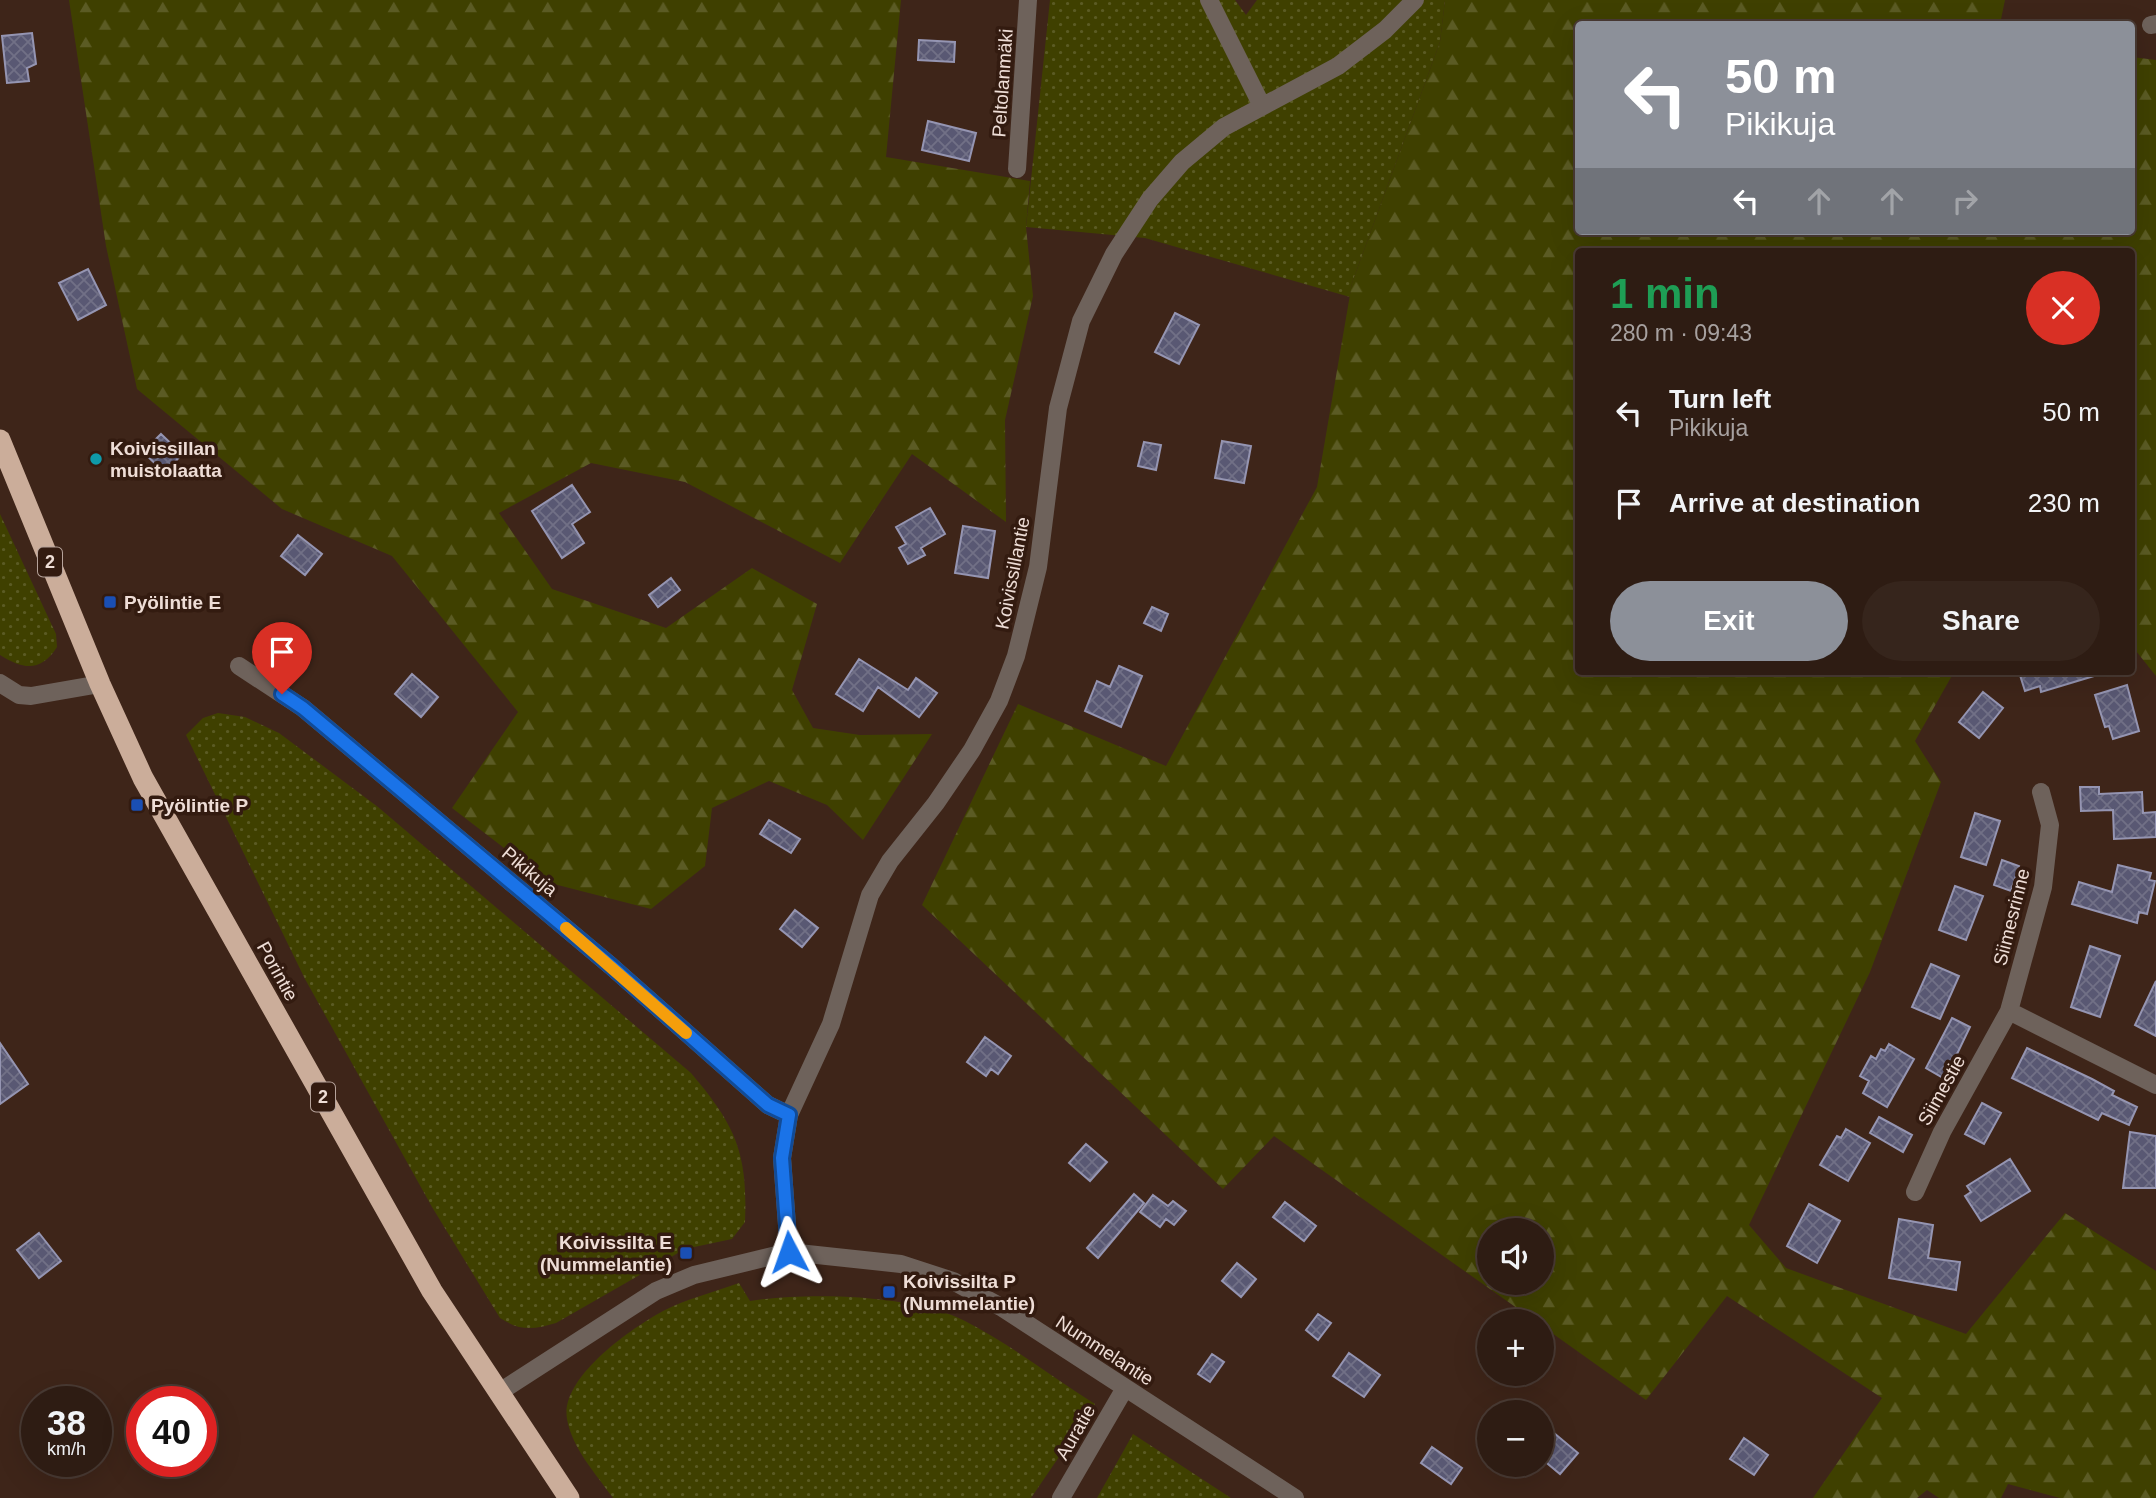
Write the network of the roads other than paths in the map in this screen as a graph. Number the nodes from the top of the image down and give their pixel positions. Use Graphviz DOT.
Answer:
graph roads {
  1 [pos="1028,0"];
  2 [pos="1209,0"];
  3 [pos="1415,0"];
  4 [pos="1262,106"];
  5 [pos="1017,169"];
  6 [pos="0,440"];
  7 [pos="239,666"];
  8 [pos="0,683"];
  9 [pos="100,684"];
  10 [pos="2041,792"];
  11 [pos="2009,1011"];
  12 [pos="2156,1085"];
  13 [pos="789,1115"];
  14 [pos="1914,1192"];
  15 [pos="789,1252"];
  16 [pos="1125,1388"];
  17 [pos="498,1393"];
  18 [pos="569,1498"];
  19 [pos="1061,1498"];
  20 [pos="1295,1498"];
  1 -- 5 [label="street, Peltolanmäki"];
  2 -- 4 [label="street"];
  3 -- 4 [label="street, Koivissillantie"];
  4 -- 13 [label="street, Koivissillantie"];
  6 -- 9 [label="highway, Porintie / 2"];
  7 -- 13 [label="street, Pikikuja"];
  8 -- 9 [label="street"];
  9 -- 17 [label="highway, Porintie / 2"];
  10 -- 11 [label="street, Siimesrinne"];
  11 -- 12 [label="street"];
  11 -- 14 [label="street, Siimestie"];
  13 -- 15 [label="street, Koivissillantie"];
  15 -- 16 [label="street, Nummelantie"];
  15 -- 17 [label="street, Nummelantie"];
  16 -- 19 [label="street, Auratie"];
  16 -- 20 [label="street, Nummelantie"];
  17 -- 18 [label="highway, Porintie / 2"];
}
